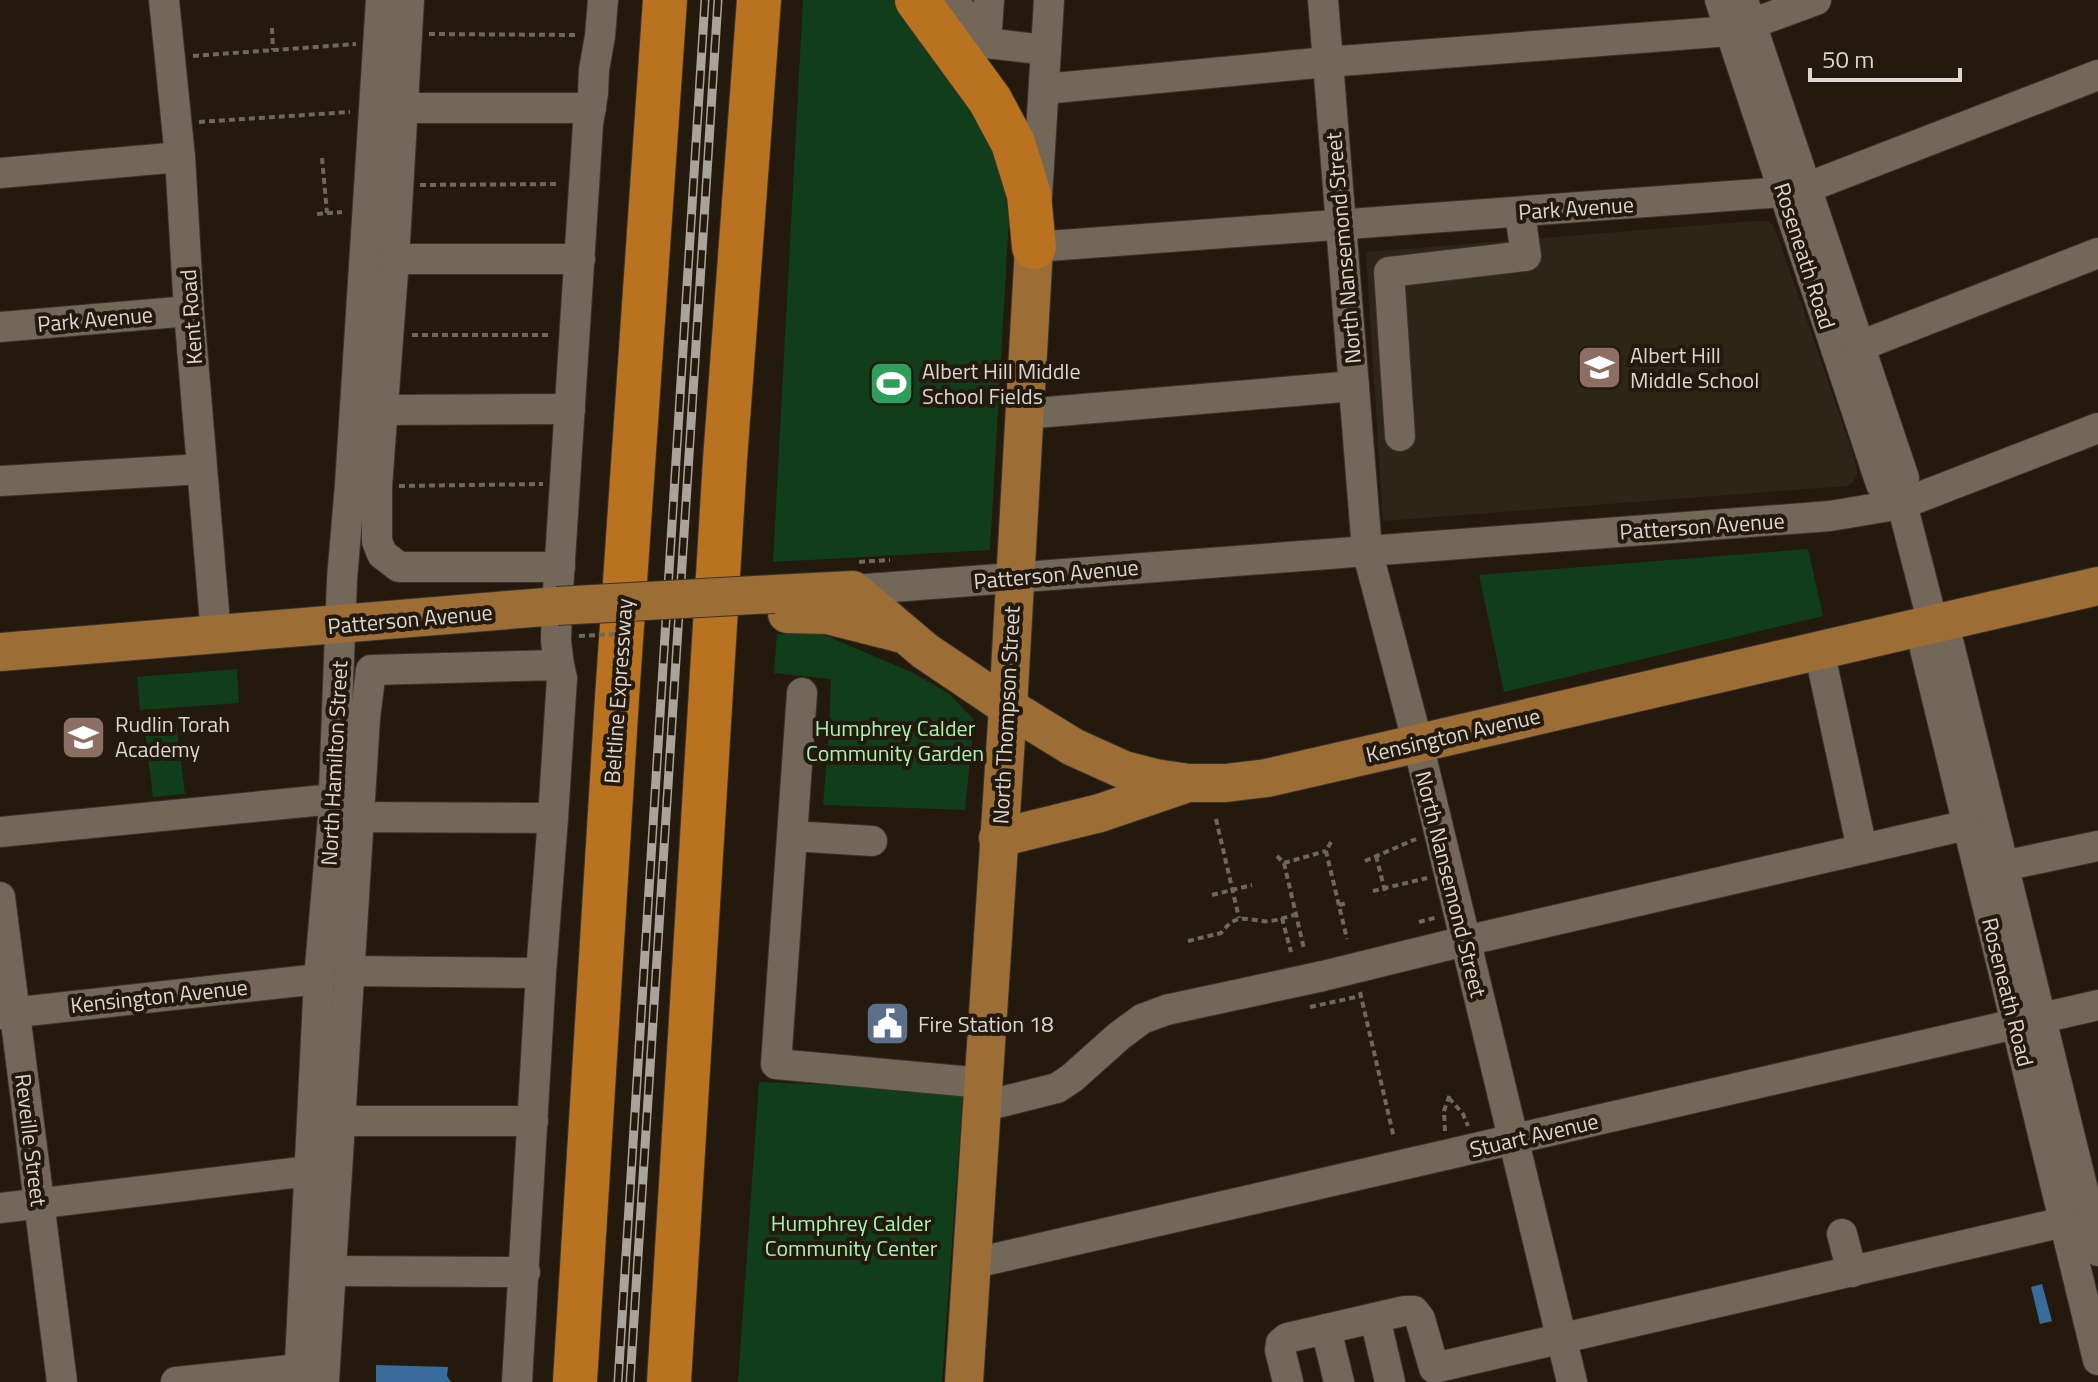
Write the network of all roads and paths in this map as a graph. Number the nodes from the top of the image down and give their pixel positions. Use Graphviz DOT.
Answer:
graph roads {
  1 [pos="164,0"];
  2 [pos="381,0"];
  3 [pos="409,0"];
  4 [pos="603,0"];
  5 [pos="651,0"];
  6 [pos="665,0"];
  7 [pos="759,0"];
  8 [pos="917,0"];
  9 [pos="953,0"];
  10 [pos="989,0"];
  11 [pos="1049,0"];
  12 [pos="1323,0"];
  13 [pos="1720,0"];
  14 [pos="1816,0"];
  15 [pos="1741,18"];
  16 [pos="272,28"];
  17 [pos="424,34"];
  18 [pos="583,35"];
  19 [pos="986,43"];
  20 [pos="360,44"];
  21 [pos="273,50"];
  22 [pos="1046,50"];
  23 [pos="188,56"];
  24 [pos="1327,62"];
  25 [pos="2098,75"];
  26 [pos="1044,89"];
  27 [pos="659,90"];
  28 [pos="276,108"];
  29 [pos="403,108"];
  30 [pos="591,108"];
  31 [pos="356,111"];
  32 [pos="277,117"];
  33 [pos="194,123"];
  34 [pos="180,157"];
  35 [pos="322,158"];
  36 [pos="0,173"];
  37 [pos="573,184"];
  38 [pos="416,185"];
  39 [pos="1795,190"];
  40 [pos="341,212"];
  41 [pos="327,213"];
  42 [pos="1520,213"];
  43 [pos="317,214"];
  44 [pos="1341,226"];
  45 [pos="1034,247"];
  46 [pos="2098,253"];
  47 [pos="394,259"];
  48 [pos="580,259"];
  49 [pos="189,311"];
  50 [pos="0,327"];
  51 [pos="406,335"];
  52 [pos="564,335"];
  53 [pos="1860,346"];
  54 [pos="1354,386"];
  55 [pos="570,409"];
  56 [pos="384,410"];
  57 [pos="1024,414"];
  58 [pos="2098,428"];
  59 [pos="1400,436"];
  60 [pos="202,469"];
  61 [pos="0,481"];
  62 [pos="554,484"];
  63 [pos="397,486"];
  64 [pos="1902,504"];
  65 [pos="1367,550"];
  66 [pos="560,567"];
  67 [pos="1014,577"];
  68 [pos="2098,586"];
  69 [pos="853,590"];
  70 [pos="773,604"];
  71 [pos="341,624"];
  72 [pos="1933,624"];
  73 [pos="559,632"];
  74 [pos="216,635"];
  75 [pos="907,636"];
  76 [pos="1819,650"];
  77 [pos="0,652"];
  78 [pos="802,693"];
  79 [pos="1008,707"];
  80 [pos="1418,744"];
  81 [pos="1188,783"];
  82 [pos="342,811"];
  83 [pos="553,818"];
  84 [pos="1216,819"];
  85 [pos="1967,825"];
  86 [pos="0,832"];
  87 [pos="792,836"];
  88 [pos="998,838"];
  89 [pos="1418,838"];
  90 [pos="872,841"];
  91 [pos="1331,842"];
  92 [pos="2098,846"];
  93 [pos="1862,849"];
  94 [pos="1326,851"];
  95 [pos="1277,856"];
  96 [pos="1376,856"];
  97 [pos="1365,861"];
  98 [pos="1284,863"];
  99 [pos="2003,866"];
  100 [pos="1429,877"];
  101 [pos="1252,885"];
  102 [pos="1384,888"];
  103 [pos="1233,890"];
  104 [pos="1373,891"];
  105 [pos="1212,895"];
  106 [pos="1386,895"];
  107 [pos="0,897"];
  108 [pos="1347,903"];
  109 [pos="1339,905"];
  110 [pos="1294,915"];
  111 [pos="1440,917"];
  112 [pos="1239,918"];
  113 [pos="1282,918"];
  114 [pos="1419,922"];
  115 [pos="1347,939"];
  116 [pos="1188,941"];
  117 [pos="1465,941"];
  118 [pos="1304,949"];
  119 [pos="1291,952"];
  120 [pos="350,971"];
  121 [pos="541,973"];
  122 [pos="319,979"];
  123 [pos="1358,987"];
  124 [pos="1361,996"];
  125 [pos="2098,1005"];
  126 [pos="1310,1007"];
  127 [pos="7,1013"];
  128 [pos="2029,1022"];
  129 [pos="982,1095"];
  130 [pos="340,1121"];
  131 [pos="533,1121"];
  132 [pos="1468,1129"];
  133 [pos="1445,1134"];
  134 [pos="1394,1138"];
  135 [pos="1513,1140"];
  136 [pos="2088,1169"];
  137 [pos="309,1171"];
  138 [pos="39,1204"];
  139 [pos="0,1208"];
  140 [pos="2064,1222"];
  141 [pos="1842,1234"];
  142 [pos="2098,1251"];
  143 [pos="971,1264"];
  144 [pos="331,1271"];
  145 [pos="525,1272"];
  146 [pos="1852,1272"];
  147 [pos="1375,1318"];
  148 [pos="1326,1329"];
  149 [pos="1561,1340"];
  150 [pos="2098,1360"];
  151 [pos="1436,1375"];
  152 [pos="307,1378"];
  153 [pos="62,1382"];
  154 [pos="176,1382"];
  155 [pos="517,1382"];
  156 [pos="575,1382"];
  157 [pos="669,1382"];
  158 [pos="964,1382"];
  159 [pos="1288,1382"];
  160 [pos="1339,1382"];
  161 [pos="1390,1382"];
  162 [pos="1572,1382"];
  1 -- 34 [label="street, Kent Road"];
  2 -- 71 [label="street, North Hamilton Street"];
  3 -- 29 [label="street"];
  4 -- 30 [label="street"];
  5 -- 27 [label="highway"];
  6 -- 27 [label="highway, Beltline Expressway"];
  7 -- 157 [label="highway"];
  8 -- 45 [label="highway"];
  9 -- 19 [label="street"];
  10 -- 19 [label="street"];
  11 -- 22 [label="street, North Thompson Street"];
  12 -- 24 [label="street, North Nansemond Street"];
  13 -- 15 [label="street, Roseneath Road"];
  14 -- 15 [label="street"];
  15 -- 24 [label="street"];
  15 -- 39 [label="street, Roseneath Road"];
  16 -- 21 [label="path"];
  17 -- 18 [label="path"];
  19 -- 22 [label="street"];
  20 -- 21 [label="path"];
  21 -- 23 [label="path"];
  22 -- 26 [label="street, North Thompson Street"];
  24 -- 26 [label="street"];
  24 -- 44 [label="street, North Nansemond Street"];
  25 -- 39 [label="street, Park Avenue"];
  26 -- 45 [label="street, North Thompson Street"];
  27 -- 156 [label="highway, Beltline Expressway"];
  28 -- 32 [label="path"];
  29 -- 30 [label="street"];
  29 -- 47 [label="street"];
  30 -- 48 [label="street"];
  31 -- 32 [label="path"];
  32 -- 33 [label="path"];
  34 -- 36 [label="street"];
  34 -- 49 [label="street, Kent Road"];
  35 -- 41 [label="path"];
  37 -- 38 [label="path"];
  39 -- 42 [label="street, Park Avenue"];
  39 -- 53 [label="street, Roseneath Road"];
  39 -- 64 [label="street, Roseneath Road"];
  40 -- 41 [label="path"];
  41 -- 43 [label="path"];
  42 -- 44 [label="street, Park Avenue"];
  42 -- 59 [label="street"];
  44 -- 45 [label="street, Park Avenue"];
  44 -- 54 [label="street, North Nansemond Street"];
  45 -- 57 [label="main road, North Thompson Street"];
  46 -- 53 [label="street"];
  47 -- 48 [label="street"];
  47 -- 56 [label="street"];
  48 -- 55 [label="street"];
  49 -- 50 [label="street, Park Avenue"];
  49 -- 60 [label="street, Kent Road"];
  51 -- 52 [label="path"];
  53 -- 64 [label="street, Roseneath Road"];
  54 -- 57 [label="street"];
  54 -- 65 [label="street, North Nansemond Street"];
  55 -- 56 [label="street"];
  55 -- 66 [label="street"];
  56 -- 66 [label="street"];
  57 -- 67 [label="main road, North Thompson Street"];
  58 -- 64 [label="street, Patterson Avenue"];
  60 -- 61 [label="street"];
  60 -- 74 [label="street, Kent Road"];
  62 -- 63 [label="path"];
  64 -- 65 [label="street, Patterson Avenue"];
  64 -- 72 [label="street, Roseneath Road"];
  65 -- 67 [label="street, Patterson Avenue"];
  65 -- 80 [label="street, North Nansemond Street"];
  66 -- 73 [label="street"];
  67 -- 69 [label="street, Patterson Avenue"];
  67 -- 79 [label="main road, North Thompson Street"];
  68 -- 72 [label="main road, Kensington Avenue"];
  69 -- 70 [label="main road, Patterson Avenue"];
  69 -- 75 [label="main road, Kensington Avenue"];
  70 -- 73 [label="main road, Patterson Avenue, bridge"];
  70 -- 75 [label="main road"];
  71 -- 73 [label="main road, Patterson Avenue"];
  71 -- 74 [label="main road, Patterson Avenue"];
  71 -- 82 [label="street, North Hamilton Street"];
  72 -- 76 [label="main road, Kensington Avenue"];
  72 -- 85 [label="street, Roseneath Road"];
  72 -- 99 [label="street, Roseneath Road"];
  73 -- 82 [label="street"];
  73 -- 83 [label="street"];
  74 -- 77 [label="main road, Patterson Avenue"];
  75 -- 79 [label="main road, Kensington Avenue"];
  76 -- 80 [label="main road, Kensington Avenue"];
  76 -- 93 [label="street"];
  78 -- 87 [label="street"];
  79 -- 81 [label="main road, Kensington Avenue"];
  79 -- 88 [label="main road, North Thompson Street"];
  80 -- 81 [label="main road, Kensington Avenue"];
  80 -- 117 [label="street, North Nansemond Street"];
  81 -- 88 [label="main road"];
  82 -- 83 [label="street"];
  82 -- 86 [label="street"];
  82 -- 120 [label="street"];
  82 -- 122 [label="street, North Hamilton Street"];
  83 -- 121 [label="street"];
  84 -- 103 [label="path"];
  85 -- 93 [label="street"];
  85 -- 128 [label="street, Roseneath Road"];
  87 -- 90 [label="street"];
  87 -- 129 [label="street"];
  88 -- 129 [label="main road, North Thompson Street"];
  89 -- 96 [label="path"];
  91 -- 94 [label="path"];
  92 -- 99 [label="street"];
  93 -- 117 [label="street"];
  94 -- 98 [label="path"];
  94 -- 109 [label="path"];
  95 -- 98 [label="path"];
  96 -- 97 [label="path"];
  96 -- 102 [label="path"];
  98 -- 118 [label="path"];
  99 -- 128 [label="street, Roseneath Road"];
  100 -- 102 [label="path"];
  101 -- 103 [label="path"];
  102 -- 104 [label="path"];
  102 -- 106 [label="path"];
  103 -- 105 [label="path"];
  103 -- 112 [label="path"];
  107 -- 127 [label="street, Reveille Street"];
  108 -- 109 [label="path"];
  109 -- 115 [label="path"];
  110 -- 113 [label="path"];
  111 -- 114 [label="path"];
  112 -- 113 [label="path"];
  112 -- 116 [label="path"];
  113 -- 119 [label="path"];
  117 -- 129 [label="street"];
  117 -- 135 [label="street, North Nansemond Street"];
  120 -- 121 [label="street"];
  120 -- 130 [label="street"];
  121 -- 131 [label="street"];
  122 -- 127 [label="street, Kensington Avenue"];
  122 -- 137 [label="street, North Hamilton Street"];
  123 -- 124 [label="path"];
  124 -- 126 [label="path"];
  124 -- 134 [label="path"];
  125 -- 128 [label="street, Stuart Avenue"];
  127 -- 138 [label="street, Reveille Street"];
  128 -- 135 [label="street, Stuart Avenue"];
  128 -- 136 [label="street, Roseneath Road"];
  128 -- 140 [label="street, Roseneath Road"];
  129 -- 143 [label="main road, North Thompson Street"];
  130 -- 131 [label="street"];
  130 -- 144 [label="street"];
  131 -- 145 [label="street"];
  132 -- 133 [label="path"];
  135 -- 143 [label="street, Stuart Avenue"];
  135 -- 149 [label="street, North Nansemond Street"];
  136 -- 142 [label="street, Roseneath Road"];
  137 -- 138 [label="street"];
  137 -- 152 [label="street, North Hamilton Street"];
  138 -- 139 [label="street"];
  138 -- 153 [label="street, Reveille Street"];
  140 -- 146 [label="street"];
  140 -- 150 [label="street, Roseneath Road"];
  141 -- 146 [label="street"];
  143 -- 158 [label="main road, North Thompson Street"];
  144 -- 145 [label="street"];
  144 -- 152 [label="street"];
  145 -- 155 [label="street"];
  146 -- 149 [label="street"];
  147 -- 148 [label="street"];
  147 -- 151 [label="street"];
  147 -- 161 [label="street"];
  148 -- 159 [label="street"];
  148 -- 160 [label="street"];
  149 -- 151 [label="street"];
  149 -- 162 [label="street, North Nansemond Street"];
  152 -- 154 [label="street"];
}
